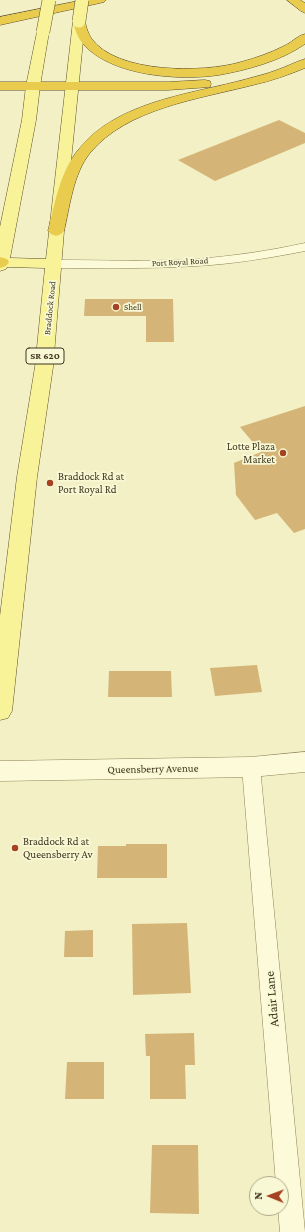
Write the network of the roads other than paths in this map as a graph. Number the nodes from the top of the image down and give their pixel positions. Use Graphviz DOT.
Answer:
graph roads {
  1 [pos="49,0"];
  2 [pos="82,0"];
  3 [pos="100,0"];
  4 [pos="293,0"];
  5 [pos="305,8"];
  6 [pos="0,21"];
  7 [pos="79,21"];
  8 [pos="305,38"];
  9 [pos="302,65"];
  10 [pos="0,79"];
  11 [pos="33,83"];
  12 [pos="0,86"];
  13 [pos="71,86"];
  14 [pos="56,231"];
  15 [pos="305,247"];
  16 [pos="0,264"];
  17 [pos="54,264"];
  18 [pos="0,711"];
  19 [pos="305,762"];
  20 [pos="252,767"];
  21 [pos="0,771"];
  22 [pos="293,1232"];
  1 -- 11 [label="main road, bridge"];
  2 -- 7 [label="main road, Braddock Road / SR 620, bridge"];
  3 -- 6 [label="highway"];
  4 -- 5 [label="highway"];
  7 -- 8 [label="highway"];
  7 -- 13 [label="main road, Braddock Road / SR 620"];
  9 -- 13 [label="highway"];
  9 -- 14 [label="highway"];
  10 -- 11 [label="highway"];
  11 -- 12 [label="highway"];
  11 -- 13 [label="highway"];
  11 -- 16 [label="main road"];
  13 -- 14 [label="main road, Braddock Road / SR 620"];
  14 -- 17 [label="main road, Braddock Road / SR 620"];
  15 -- 17 [label="street, Port Royal Road"];
  16 -- 17 [label="main road"];
  17 -- 18 [label="main road, Braddock Road / SR 620"];
  19 -- 20 [label="street, Queensberry Avenue"];
  20 -- 21 [label="street, Queensberry Avenue"];
  20 -- 22 [label="street, Adair Lane"];
}
